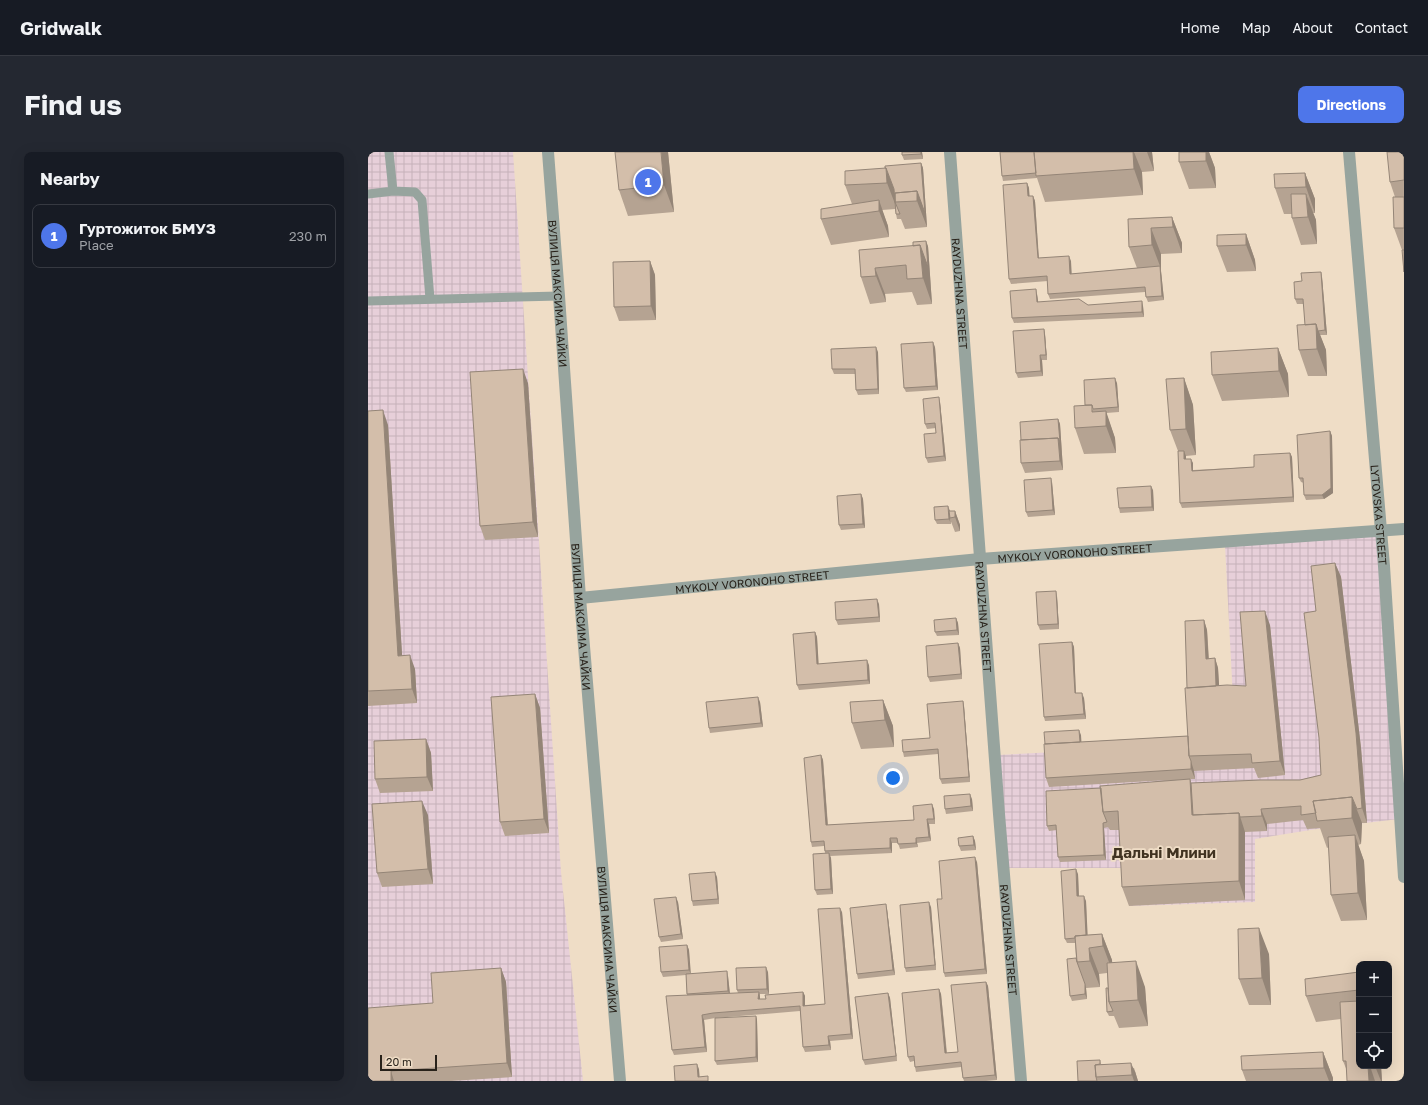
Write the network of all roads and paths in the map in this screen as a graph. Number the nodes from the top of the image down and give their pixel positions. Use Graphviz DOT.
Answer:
graph roads {
  1 [pos="389,152"];
  2 [pos="548,152"];
  3 [pos="950,152"];
  4 [pos="1349,152"];
  5 [pos="393,192"];
  6 [pos="368,194"];
  7 [pos="559,296"];
  8 [pos="430,299"];
  9 [pos="368,300"];
  10 [pos="1404,529"];
  11 [pos="1381,531"];
  12 [pos="980,559"];
  13 [pos="580,598"];
  14 [pos="1404,877"];
  15 [pos="620,1081"];
  16 [pos="1021,1081"];
  1 -- 5 [label="lane"];
  2 -- 7 [label="street, ВУЛИЦЯ МАКСИМА ЧАЙКИ"];
  3 -- 12 [label="street, RAYDUZHNA STREET"];
  4 -- 11 [label="street, LYTOVSKA STREET"];
  5 -- 6 [label="lane"];
  5 -- 8 [label="lane"];
  7 -- 8 [label="lane"];
  7 -- 13 [label="street, ВУЛИЦЯ МАКСИМА ЧАЙКИ"];
  8 -- 9 [label="lane"];
  10 -- 11 [label="street, MYKOLY VORONOHO STREET"];
  11 -- 12 [label="street, MYKOLY VORONOHO STREET"];
  11 -- 14 [label="street, LYTOVSKA STREET"];
  12 -- 13 [label="street, MYKOLY VORONOHO STREET"];
  12 -- 16 [label="street, RAYDUZHNA STREET"];
  13 -- 15 [label="street, ВУЛИЦЯ МАКСИМА ЧАЙКИ"];
}
